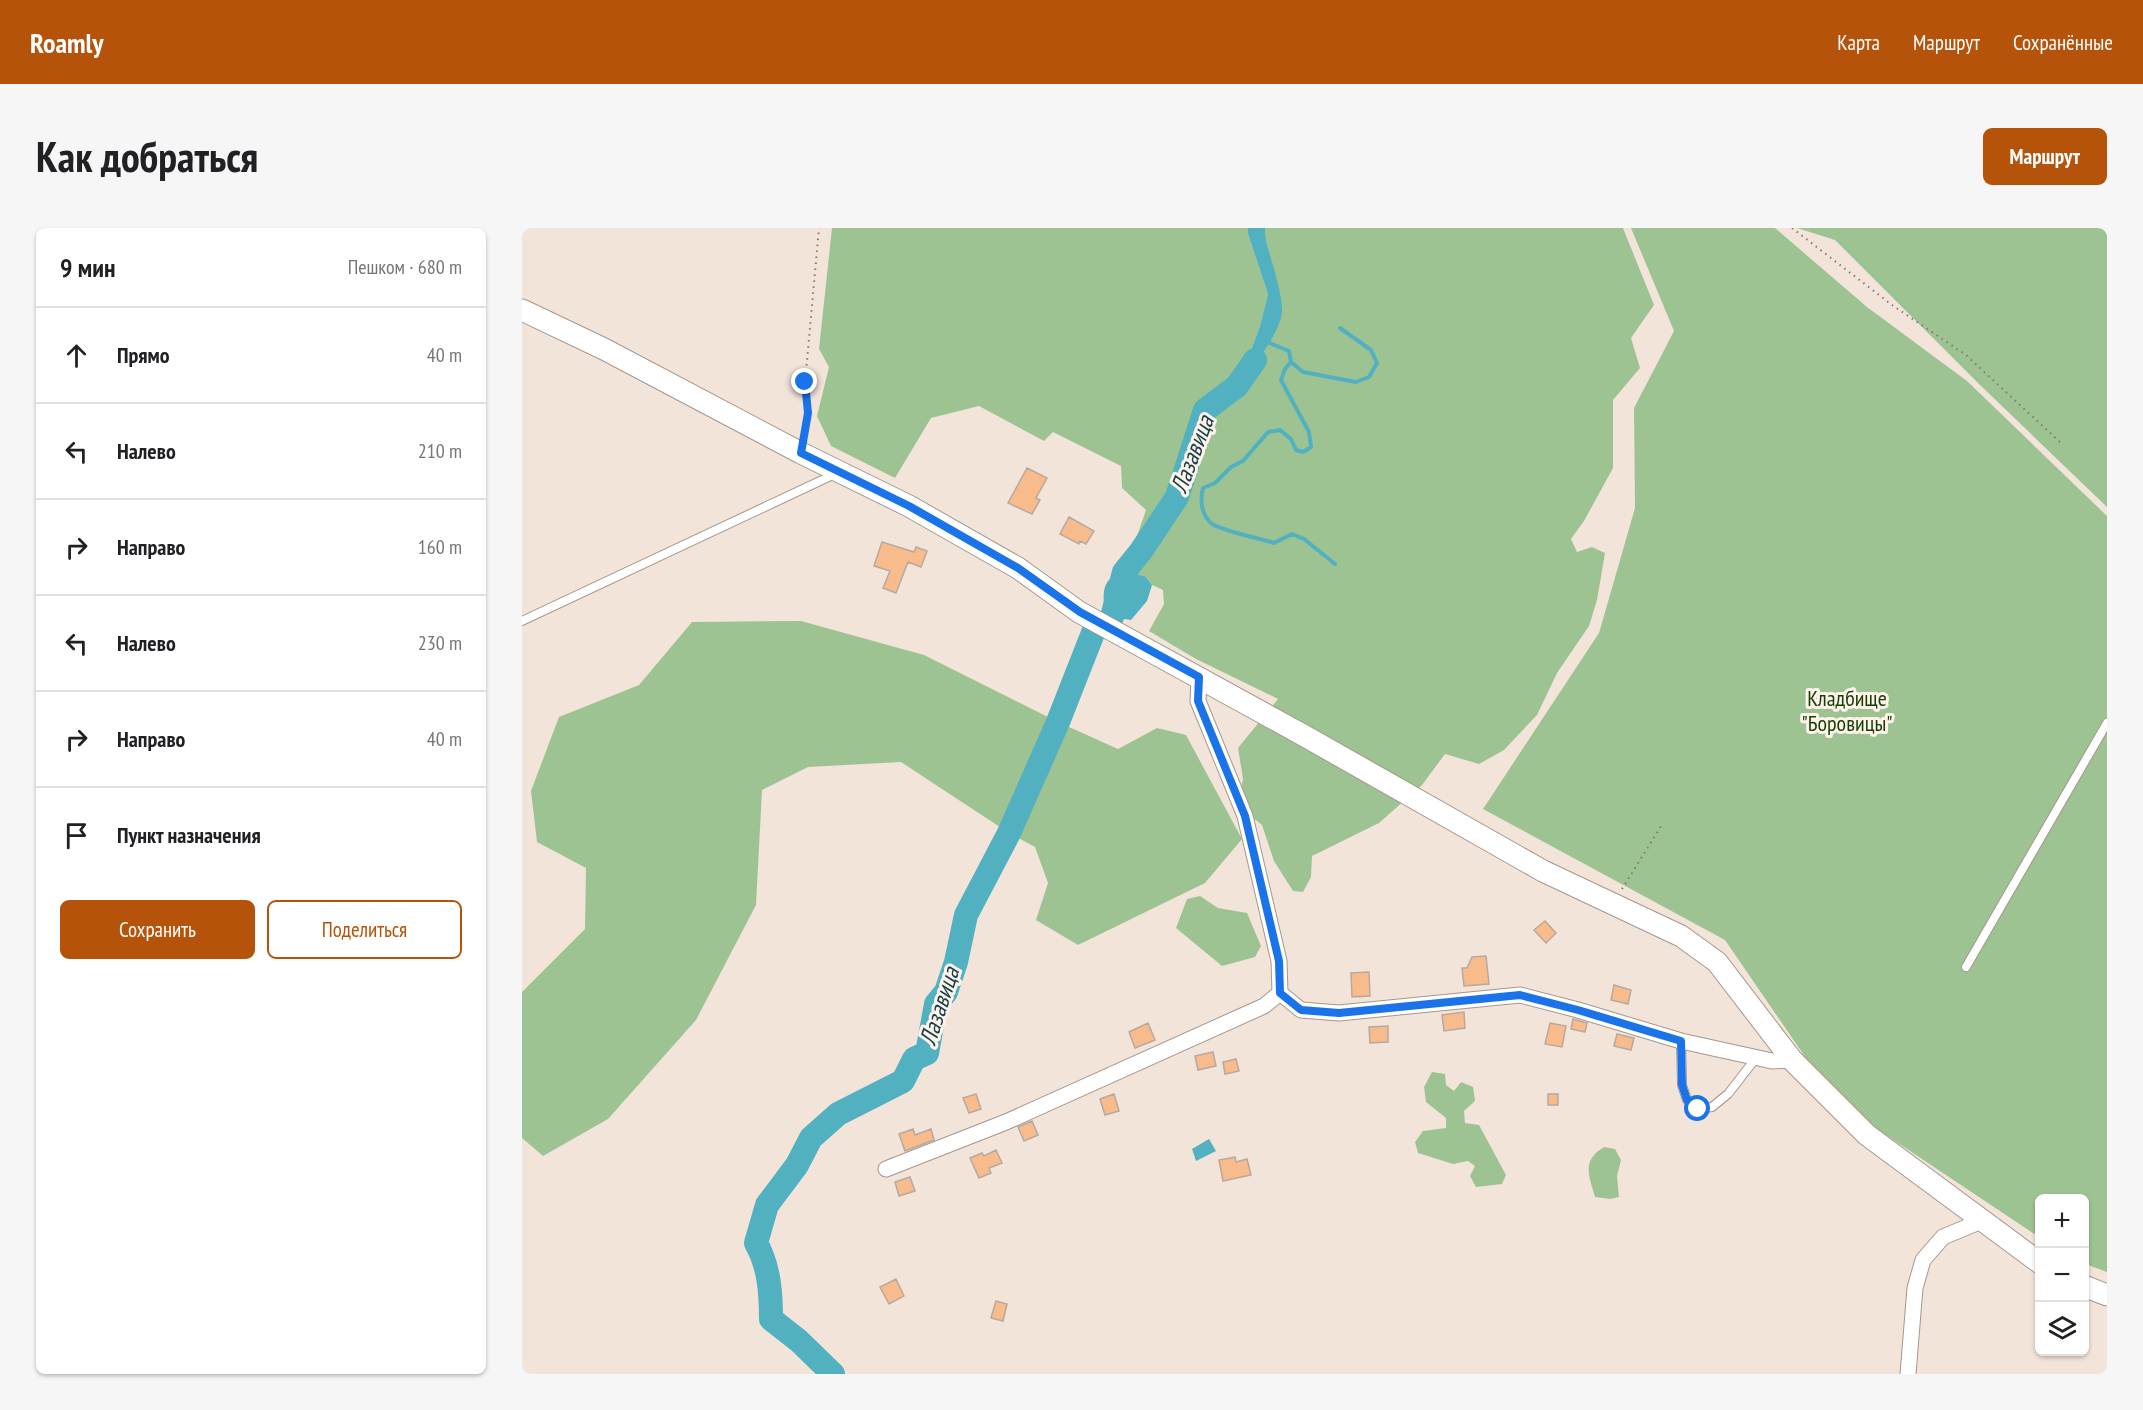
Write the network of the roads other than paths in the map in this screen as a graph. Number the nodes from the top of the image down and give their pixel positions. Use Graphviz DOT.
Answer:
graph roads {
  1 [pos="522,309"];
  2 [pos="839,472"];
  3 [pos="522,621"];
  4 [pos="1199,677"];
  5 [pos="2107,723"];
  6 [pos="1966,968"];
  7 [pos="1280,993"];
  8 [pos="1681,1041"];
  9 [pos="1756,1058"];
  10 [pos="1792,1060"];
  11 [pos="886,1169"];
  12 [pos="1984,1220"];
  13 [pos="2035,1259"];
  14 [pos="2089,1288"];
  15 [pos="2107,1295"];
  16 [pos="1908,1374"];
  1 -- 2 [label="street"];
  2 -- 3 [label="lane"];
  2 -- 4 [label="street"];
  4 -- 7 [label="street"];
  4 -- 10 [label="street"];
  5 -- 6 [label="lane"];
  7 -- 8 [label="street"];
  7 -- 11 [label="street"];
  8 -- 9 [label="street"];
  8 -- 9 [label="lane"];
  9 -- 10 [label="street"];
  10 -- 12 [label="street"];
  12 -- 13 [label="street"];
  12 -- 16 [label="street"];
  14 -- 15 [label="street"];
}
